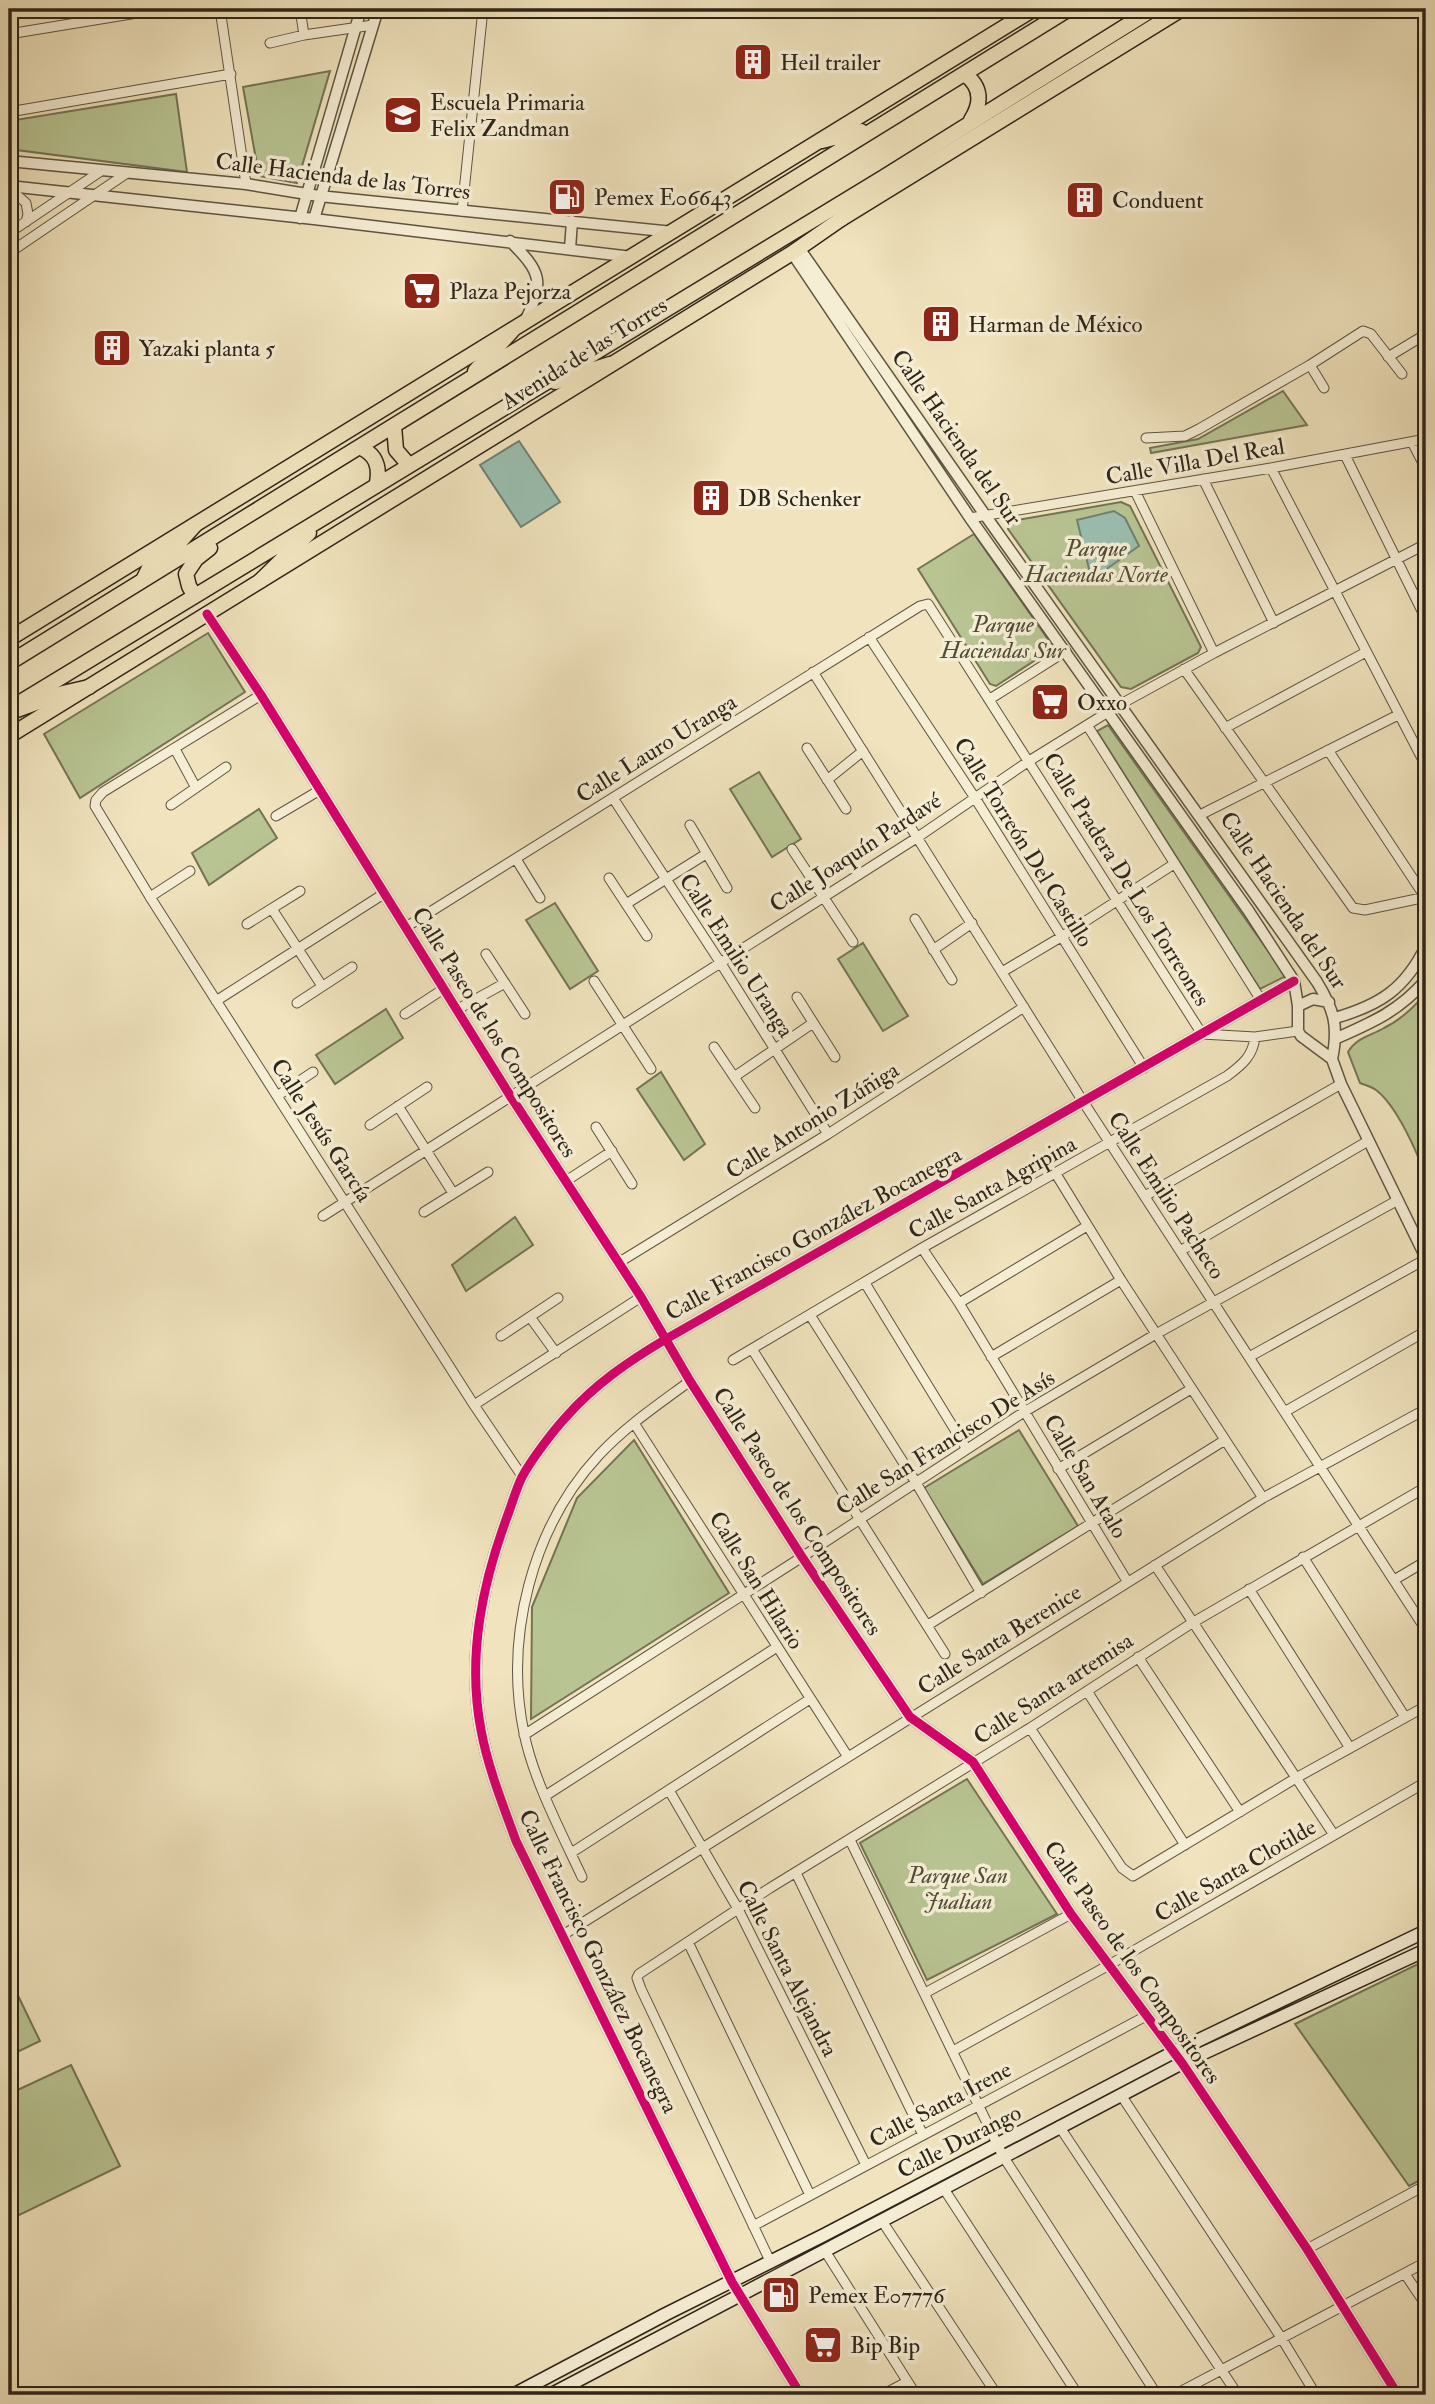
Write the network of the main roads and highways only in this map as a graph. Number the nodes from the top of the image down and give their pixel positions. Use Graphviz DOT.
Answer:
graph roads {
  1 [pos="1034,9"];
  2 [pos="1069,9"];
  3 [pos="1153,9"];
  4 [pos="1182,9"];
  5 [pos="1110,35"];
  6 [pos="1119,48"];
  7 [pos="964,74"];
  8 [pos="968,124"];
  9 [pos="876,127"];
  10 [pos="822,141"];
  11 [pos="884,177"];
  12 [pos="841,219"];
  13 [pos="518,327"];
  14 [pos="610,364"];
  15 [pos="459,387"];
  16 [pos="527,392"];
  17 [pos="394,426"];
  18 [pos="359,447"];
  19 [pos="408,464"];
  20 [pos="377,483"];
  21 [pos="251,514"];
  22 [pos="327,516"];
  23 [pos="195,525"];
  24 [pos="143,580"];
  25 [pos="260,581"];
  26 [pos="194,595"];
  27 [pos="9,639"];
  28 [pos="9,663"];
  29 [pos="89,687"];
  30 [pos="9,711"];
  31 [pos="9,736"];
  32 [pos="1426,1931"];
  33 [pos="1426,1950"];
  34 [pos="1178,2057"];
  35 [pos="1000,2150"];
  36 [pos="513,2395"];
  37 [pos="550,2395"];
  1 -- 10 [label="main road"];
  2 -- 7 [label="main road, Avenida de las Torres"];
  3 -- 5 [label="main road, Avenida de las Torres"];
  4 -- 6 [label="main road, Avenida de las Torres"];
  5 -- 6 [label="main road"];
  5 -- 8 [label="main road, Avenida de las Torres"];
  6 -- 12 [label="main road, Avenida de las Torres"];
  7 -- 8 [label="main road"];
  7 -- 9 [label="main road, Avenida de las Torres"];
  8 -- 11 [label="main road, Avenida de las Torres"];
  9 -- 10 [label="main road"];
  9 -- 15 [label="main road, Avenida de las Torres"];
  10 -- 13 [label="main road"];
  11 -- 12 [label="main road"];
  11 -- 16 [label="main road, Avenida de las Torres"];
  12 -- 14 [label="main road, Avenida de las Torres"];
  13 -- 15 [label="main road"];
  13 -- 23 [label="main road"];
  14 -- 16 [label="main road"];
  14 -- 25 [label="main road, Avenida de las Torres"];
  15 -- 17 [label="main road, Avenida de las Torres"];
  16 -- 19 [label="main road, Avenida de las Torres"];
  17 -- 18 [label="main road, Avenida de las Torres"];
  17 -- 19 [label="main road"];
  18 -- 20 [label="main road"];
  18 -- 21 [label="main road, Avenida de las Torres"];
  19 -- 20 [label="main road, Avenida de las Torres"];
  20 -- 22 [label="main road, Avenida de las Torres"];
  21 -- 24 [label="main road, Avenida de las Torres"];
  21 -- 26 [label="main road"];
  22 -- 25 [label="main road"];
  22 -- 26 [label="main road, Avenida de las Torres"];
  23 -- 24 [label="main road"];
  23 -- 27 [label="main road"];
  24 -- 28 [label="main road, Avenida de las Torres"];
  25 -- 29 [label="main road, Avenida de las Torres"];
  26 -- 30 [label="main road, Avenida de las Torres"];
  29 -- 30 [label="main road"];
  29 -- 31 [label="main road, Avenida de las Torres"];
  32 -- 34 [label="main road, Calle Durango"];
  33 -- 34 [label="main road, Calle Durango"];
  34 -- 35 [label="main road, Calle Durango"];
  34 -- 35 [label="main road, Calle Durango"];
  35 -- 36 [label="main road, Calle Durango"];
  35 -- 37 [label="main road, Calle Durango"];
}
